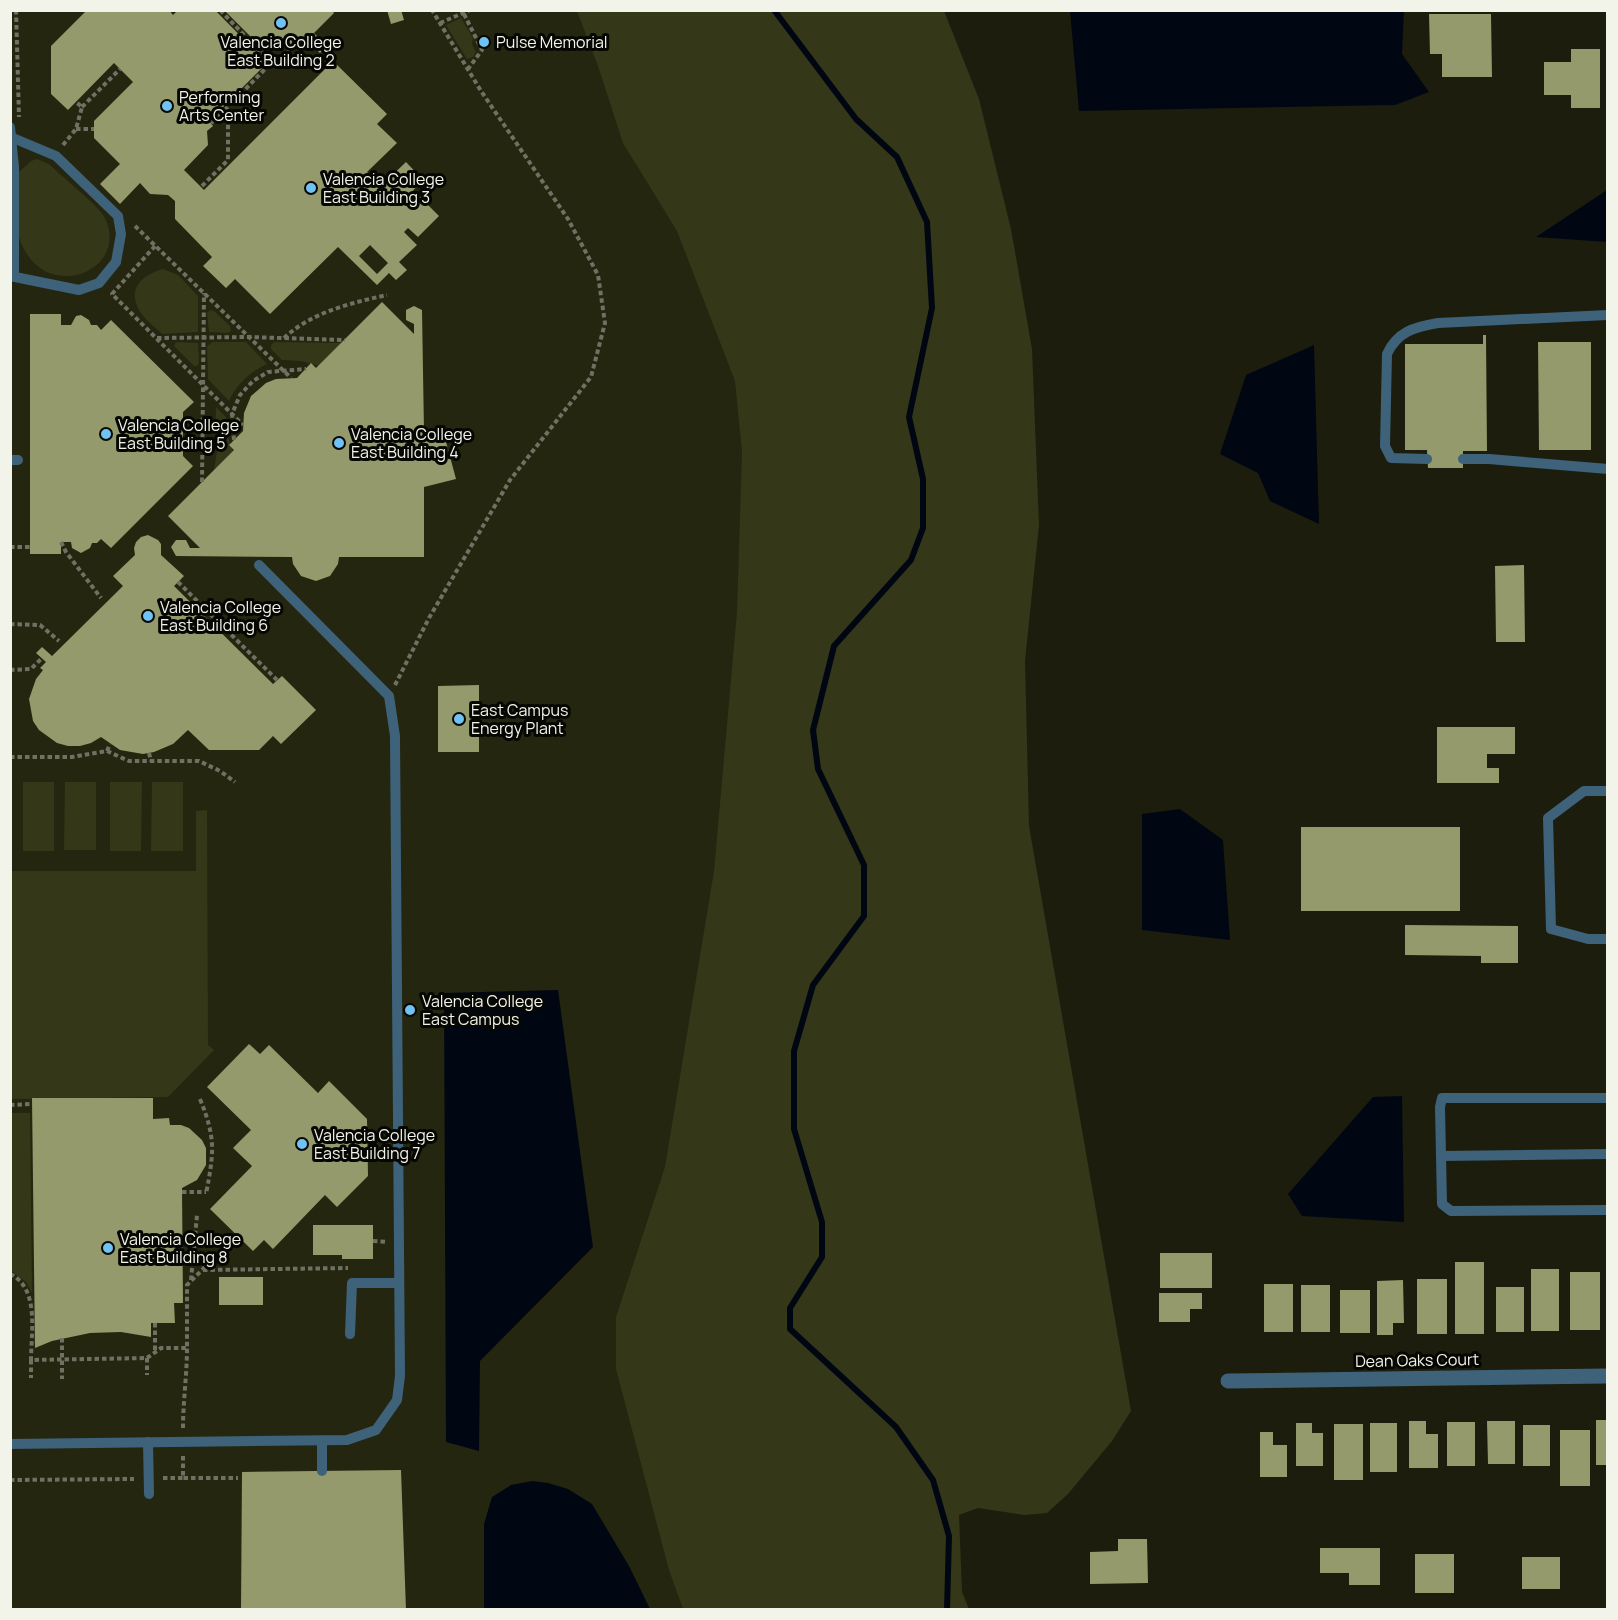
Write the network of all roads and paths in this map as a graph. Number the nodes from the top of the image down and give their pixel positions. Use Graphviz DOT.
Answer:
graph roads {
  1 [pos="16,10"];
  2 [pos="220,10"];
  3 [pos="432,10"];
  4 [pos="470,10"];
  5 [pos="464,14"];
  6 [pos="440,23"];
  7 [pos="16,37"];
  8 [pos="276,40"];
  9 [pos="10,42"];
  10 [pos="262,54"];
  11 [pos="120,69"];
  12 [pos="468,69"];
  13 [pos="10,74"];
  14 [pos="17,81"];
  15 [pos="76,102"];
  16 [pos="82,107"];
  17 [pos="222,113"];
  18 [pos="19,118"];
  19 [pos="211,123"];
  20 [pos="10,127"];
  21 [pos="76,129"];
  22 [pos="94,129"];
  23 [pos="13,138"];
  24 [pos="54,143"];
  25 [pos="202,186"];
  26 [pos="133,224"];
  27 [pos="12,241"];
  28 [pos="155,246"];
  29 [pos="12,276"];
  30 [pos="204,292"];
  31 [pos="387,295"];
  32 [pos="1608,315"];
  33 [pos="156,338"];
  34 [pos="203,338"];
  35 [pos="249,338"];
  36 [pos="284,338"];
  37 [pos="345,340"];
  38 [pos="283,369"];
  39 [pos="306,369"];
  40 [pos="291,378"];
  41 [pos="203,386"];
  42 [pos="232,414"];
  43 [pos="243,425"];
  44 [pos="234,440"];
  45 [pos="1427,459"];
  46 [pos="1463,459"];
  47 [pos="1608,469"];
  48 [pos="202,482"];
  49 [pos="62,542"];
  50 [pos="10,547"];
  51 [pos="30,547"];
  52 [pos="259,565"];
  53 [pos="178,582"];
  54 [pos="101,598"];
  55 [pos="10,624"];
  56 [pos="59,641"];
  57 [pos="42,658"];
  58 [pos="10,670"];
  59 [pos="277,680"];
  60 [pos="389,696"];
  61 [pos="110,744"];
  62 [pos="107,752"];
  63 [pos="149,753"];
  64 [pos="10,757"];
  65 [pos="151,761"];
  66 [pos="235,782"];
  67 [pos="1608,791"];
  68 [pos="1608,939"];
  69 [pos="1608,1098"];
  70 [pos="200,1099"];
  71 [pos="32,1104"];
  72 [pos="10,1105"];
  73 [pos="1608,1154"];
  74 [pos="1441,1156"];
  75 [pos="182,1192"];
  76 [pos="1608,1210"];
  77 [pos="197,1215"];
  78 [pos="373,1241"];
  79 [pos="388,1242"];
  80 [pos="218,1254"];
  81 [pos="348,1268"];
  82 [pos="202,1270"];
  83 [pos="10,1274"];
  84 [pos="191,1280"];
  85 [pos="399,1283"];
  86 [pos="155,1323"];
  87 [pos="350,1334"];
  88 [pos="62,1338"];
  89 [pos="155,1352"];
  90 [pos="147,1358"];
  91 [pos="31,1359"];
  92 [pos="62,1359"];
  93 [pos="147,1375"];
  94 [pos="1608,1376"];
  95 [pos="31,1378"];
  96 [pos="62,1379"];
  97 [pos="1228,1381"];
  98 [pos="322,1441"];
  99 [pos="148,1443"];
  100 [pos="10,1444"];
  101 [pos="322,1471"];
  102 [pos="183,1478"];
  103 [pos="148,1479"];
  104 [pos="10,1480"];
  105 [pos="149,1494"];
  1 -- 7 [label="path"];
  2 -- 10 [label="path"];
  3 -- 6 [label="path"];
  4 -- 5 [label="path"];
  5 -- 6 [label="path"];
  5 -- 12 [label="path"];
  6 -- 12 [label="path"];
  7 -- 9 [label="path"];
  7 -- 14 [label="path"];
  8 -- 10 [label="path"];
  10 -- 17 [label="path"];
  11 -- 16 [label="path"];
  12 -- 60 [label="path"];
  13 -- 14 [label="path"];
  14 -- 18 [label="path"];
  15 -- 16 [label="path"];
  16 -- 21 [label="path"];
  17 -- 19 [label="path"];
  17 -- 25 [label="path"];
  20 -- 23 [label="lane"];
  21 -- 22 [label="path"];
  21 -- 24 [label="path"];
  23 -- 27 [label="lane"];
  23 -- 29 [label="lane"];
  26 -- 28 [label="path"];
  27 -- 29 [label="lane"];
  28 -- 30 [label="path"];
  28 -- 33 [label="path"];
  30 -- 34 [label="path"];
  30 -- 35 [label="path"];
  31 -- 36 [label="path"];
  32 -- 45 [label="lane"];
  33 -- 34 [label="path"];
  33 -- 41 [label="path"];
  34 -- 35 [label="path"];
  34 -- 41 [label="path"];
  35 -- 36 [label="path"];
  35 -- 38 [label="path"];
  36 -- 37 [label="path"];
  38 -- 39 [label="path"];
  38 -- 40 [label="path"];
  38 -- 42 [label="path"];
  41 -- 42 [label="path"];
  41 -- 48 [label="path"];
  42 -- 43 [label="path"];
  42 -- 44 [label="path"];
  46 -- 47 [label="lane"];
  49 -- 54 [label="path"];
  50 -- 51 [label="path"];
  52 -- 60 [label="lane"];
  53 -- 59 [label="path"];
  55 -- 56 [label="path"];
  57 -- 58 [label="path"];
  60 -- 85 [label="lane"];
  61 -- 62 [label="path"];
  62 -- 64 [label="path"];
  62 -- 65 [label="path"];
  63 -- 65 [label="path"];
  65 -- 66 [label="path"];
  67 -- 68 [label="lane"];
  69 -- 74 [label="lane"];
  70 -- 75 [label="path"];
  71 -- 72 [label="path"];
  73 -- 74 [label="lane"];
  74 -- 76 [label="lane"];
  77 -- 84 [label="path"];
  78 -- 79 [label="path"];
  80 -- 82 [label="path"];
  81 -- 82 [label="path"];
  82 -- 84 [label="path"];
  83 -- 91 [label="path"];
  84 -- 89 [label="path"];
  85 -- 87 [label="lane"];
  85 -- 98 [label="lane"];
  86 -- 89 [label="path"];
  88 -- 92 [label="path"];
  89 -- 90 [label="path"];
  90 -- 92 [label="path"];
  90 -- 93 [label="path"];
  91 -- 92 [label="path"];
  91 -- 95 [label="path"];
  92 -- 96 [label="path"];
  94 -- 97 [label="street, Dean Oaks Court"];
  98 -- 99 [label="lane"];
  98 -- 101 [label="lane"];
  99 -- 100 [label="lane"];
  99 -- 103 [label="lane"];
  102 -- 103 [label="path"];
  103 -- 104 [label="path"];
  103 -- 105 [label="lane"];
}
